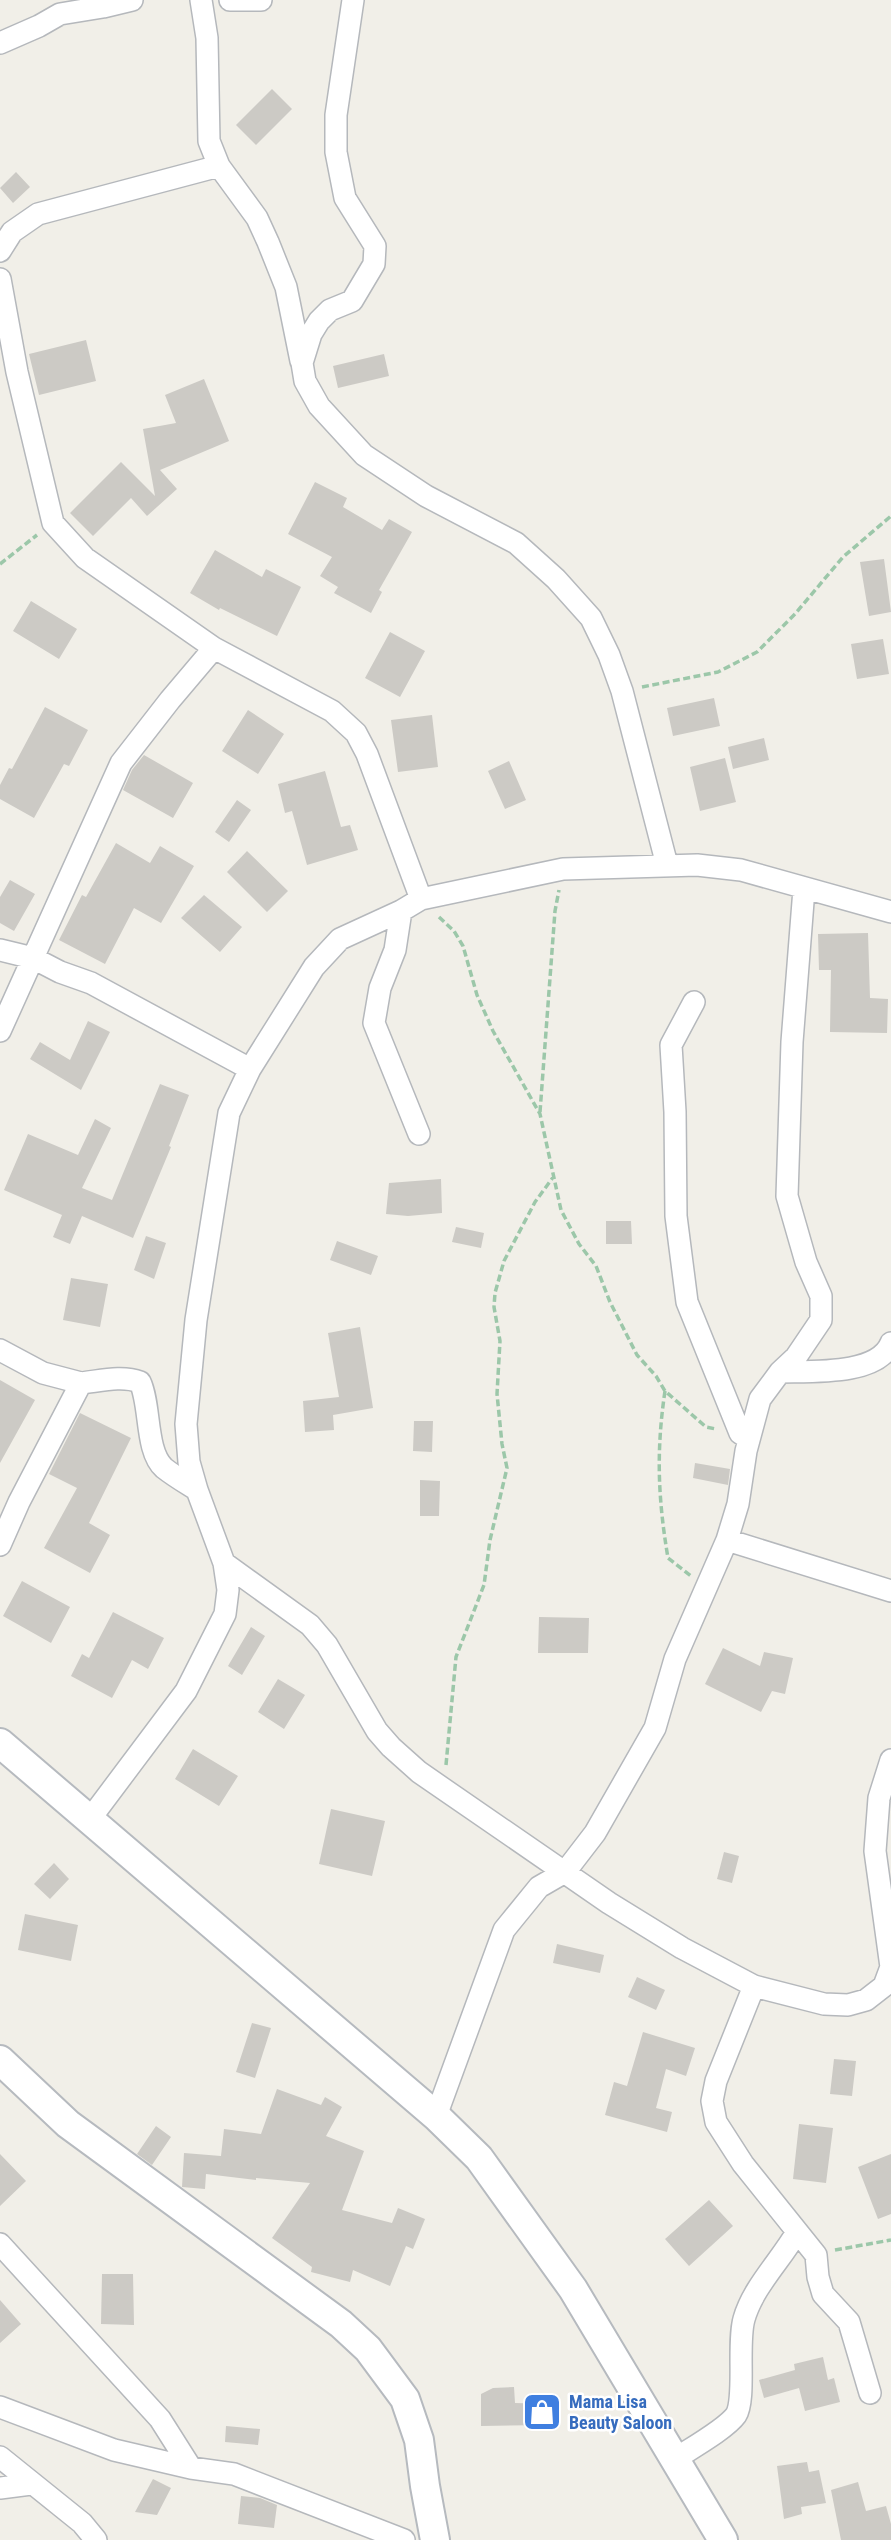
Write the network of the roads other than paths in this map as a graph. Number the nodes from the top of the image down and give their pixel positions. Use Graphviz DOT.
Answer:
graph roads {
  1 [pos="131,0"];
  2 [pos="201,0"];
  3 [pos="230,0"];
  4 [pos="261,0"];
  5 [pos="354,0"];
  6 [pos="0,43"];
  7 [pos="219,166"];
  8 [pos="0,251"];
  9 [pos="1,292"];
  10 [pos="289,300"];
  11 [pos="330,310"];
  12 [pos="302,363"];
  13 [pos="9,366"];
  14 [pos="214,648"];
  15 [pos="667,865"];
  16 [pos="804,889"];
  17 [pos="423,899"];
  18 [pos="401,911"];
  19 [pos="891,912"];
  20 [pos="0,950"];
  21 [pos="33,958"];
  22 [pos="694,1002"];
  23 [pos="0,1031"];
  24 [pos="250,1069"];
  25 [pos="419,1134"];
  26 [pos="891,1343"];
  27 [pos="0,1350"];
  28 [pos="780,1372"];
  29 [pos="81,1383"];
  30 [pos="745,1436"];
  31 [pos="197,1490"];
  32 [pos="727,1541"];
  33 [pos="0,1545"];
  34 [pos="223,1563"];
  35 [pos="891,1591"];
  36 [pos="0,1743"];
  37 [pos="891,1760"];
  38 [pos="90,1819"];
  39 [pos="565,1872"];
  40 [pos="887,1985"];
  41 [pos="754,1986"];
  42 [pos="0,2060"];
  43 [pos="436,2116"];
  44 [pos="797,2232"];
  45 [pos="0,2244"];
  46 [pos="870,2393"];
  47 [pos="0,2407"];
  48 [pos="0,2457"];
  49 [pos="675,2459"];
  50 [pos="191,2469"];
  51 [pos="31,2484"];
  52 [pos="0,2488"];
  53 [pos="96,2540"];
  54 [pos="404,2540"];
  55 [pos="435,2540"];
  56 [pos="723,2540"];
  1 -- 6 [label="street"];
  2 -- 7 [label="street"];
  3 -- 4 [label="street"];
  5 -- 11 [label="street"];
  7 -- 8 [label="street"];
  7 -- 10 [label="street"];
  9 -- 13 [label="street"];
  10 -- 11 [label="street"];
  10 -- 12 [label="street"];
  11 -- 12 [label="street"];
  12 -- 15 [label="street"];
  13 -- 14 [label="street"];
  14 -- 17 [label="street"];
  14 -- 21 [label="street"];
  15 -- 16 [label="street"];
  15 -- 17 [label="street"];
  16 -- 19 [label="street"];
  16 -- 28 [label="street"];
  17 -- 18 [label="street"];
  18 -- 24 [label="street"];
  18 -- 25 [label="street"];
  20 -- 21 [label="street"];
  21 -- 23 [label="street"];
  21 -- 24 [label="street"];
  22 -- 30 [label="street"];
  24 -- 31 [label="street"];
  26 -- 28 [label="street"];
  27 -- 29 [label="street"];
  28 -- 30 [label="street"];
  29 -- 31 [label="street"];
  29 -- 33 [label="street"];
  30 -- 32 [label="street"];
  31 -- 34 [label="street"];
  32 -- 35 [label="street"];
  32 -- 39 [label="street"];
  34 -- 38 [label="street"];
  34 -- 39 [label="street"];
  36 -- 38 [label="street"];
  37 -- 40 [label="street"];
  38 -- 43 [label="street"];
  39 -- 41 [label="street"];
  39 -- 43 [label="street"];
  40 -- 41 [label="street"];
  41 -- 44 [label="street"];
  42 -- 55 [label="street"];
  43 -- 49 [label="street"];
  44 -- 46 [label="street"];
  44 -- 49 [label="street"];
  45 -- 50 [label="street"];
  47 -- 50 [label="street"];
  48 -- 51 [label="street"];
  49 -- 56 [label="street"];
  50 -- 54 [label="street"];
  51 -- 52 [label="street"];
  51 -- 53 [label="street"];
}
